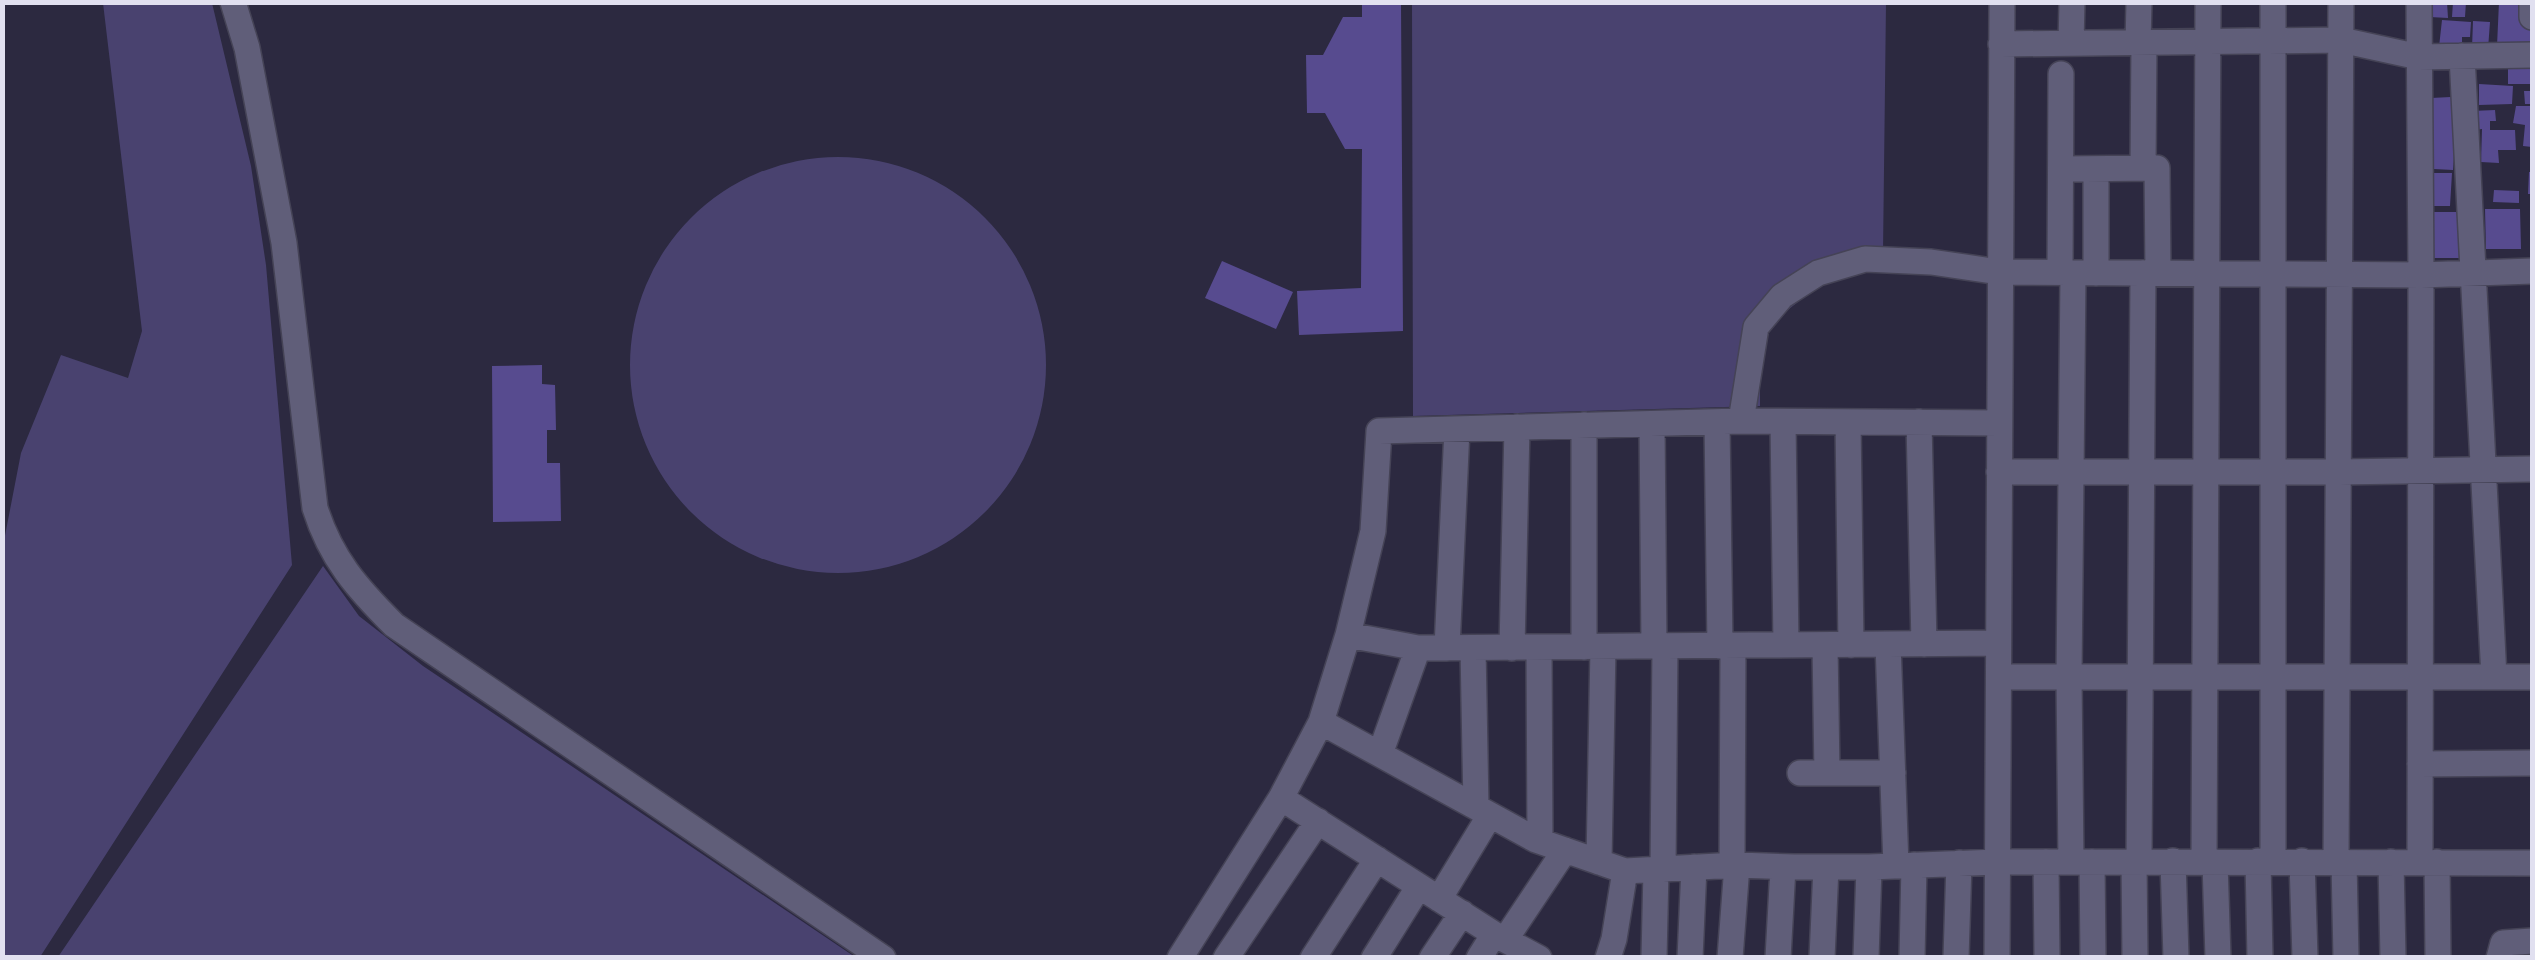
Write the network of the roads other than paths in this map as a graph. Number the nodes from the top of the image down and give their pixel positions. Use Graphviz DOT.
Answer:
graph roads {
  1 [pos="233,2"];
  2 [pos="2002,2"];
  3 [pos="2072,2"];
  4 [pos="2139,2"];
  5 [pos="2208,2"];
  6 [pos="2274,2"];
  7 [pos="2341,2"];
  8 [pos="2419,2"];
  9 [pos="2532,2"];
  10 [pos="2532,17"];
  11 [pos="2341,40"];
  12 [pos="2274,41"];
  13 [pos="2208,42"];
  14 [pos="2072,43"];
  15 [pos="2141,43"];
  16 [pos="2001,44"];
  17 [pos="2532,55"];
  18 [pos="2462,56"];
  19 [pos="2419,57"];
  20 [pos="2061,74"];
  21 [pos="2143,168"];
  22 [pos="2061,169"];
  23 [pos="2096,169"];
  24 [pos="2532,271"];
  25 [pos="1999,272"];
  26 [pos="2076,273"];
  27 [pos="2150,273"];
  28 [pos="2473,273"];
  29 [pos="2209,274"];
  30 [pos="2273,274"];
  31 [pos="2341,274"];
  32 [pos="2421,275"];
  33 [pos="1729,422"];
  34 [pos="1783,422"];
  35 [pos="1848,422"];
  36 [pos="1919,422"];
  37 [pos="1998,423"];
  38 [pos="1652,424"];
  39 [pos="1584,426"];
  40 [pos="1517,428"];
  41 [pos="1457,429"];
  42 [pos="2483,468"];
  43 [pos="2532,468"];
  44 [pos="2421,470"];
  45 [pos="1998,472"];
  46 [pos="2071,472"];
  47 [pos="2142,472"];
  48 [pos="2207,472"];
  49 [pos="2273,472"];
  50 [pos="2340,472"];
  51 [pos="1348,636"];
  52 [pos="1888,644"];
  53 [pos="1924,644"];
  54 [pos="1998,644"];
  55 [pos="1786,645"];
  56 [pos="1838,645"];
  57 [pos="1660,646"];
  58 [pos="1727,646"];
  59 [pos="1539,647"];
  60 [pos="1593,647"];
  61 [pos="1418,648"];
  62 [pos="1460,648"];
  63 [pos="1512,648"];
  64 [pos="2338,676"];
  65 [pos="2420,676"];
  66 [pos="2000,677"];
  67 [pos="2206,677"];
  68 [pos="2273,677"];
  69 [pos="2494,677"];
  70 [pos="2532,677"];
  71 [pos="2069,678"];
  72 [pos="2140,678"];
  73 [pos="1321,722"];
  74 [pos="1380,754"];
  75 [pos="2532,763"];
  76 [pos="2420,764"];
  77 [pos="1800,773"];
  78 [pos="1827,773"];
  79 [pos="1892,773"];
  80 [pos="1281,798"];
  81 [pos="1483,811"];
  82 [pos="1318,821"];
  83 [pos="1540,841"];
  84 [pos="1565,850"];
  85 [pos="1376,859"];
  86 [pos="2136,861"];
  87 [pos="2173,861"];
  88 [pos="2265,861"];
  89 [pos="1599,862"];
  90 [pos="1997,862"];
  91 [pos="2070,862"];
  92 [pos="2210,862"];
  93 [pos="2302,862"];
  94 [pos="2340,862"];
  95 [pos="2391,862"];
  96 [pos="2428,862"];
  97 [pos="1959,864"];
  98 [pos="2532,864"];
  99 [pos="1735,865"];
  100 [pos="1905,866"];
  101 [pos="1694,867"];
  102 [pos="1783,867"];
  103 [pos="1826,867"];
  104 [pos="1868,867"];
  105 [pos="1659,870"];
  106 [pos="1625,872"];
  107 [pos="1429,892"];
  108 [pos="1462,913"];
  109 [pos="1500,937"];
  110 [pos="2532,941"];
  111 [pos="1532,956"];
  112 [pos="884,958"];
  113 [pos="1180,958"];
  114 [pos="1226,958"];
  115 [pos="1313,958"];
  116 [pos="1374,958"];
  117 [pos="1432,958"];
  118 [pos="1479,958"];
  119 [pos="1608,958"];
  120 [pos="1654,958"];
  121 [pos="1690,958"];
  122 [pos="1730,958"];
  123 [pos="1778,958"];
  124 [pos="1822,958"];
  125 [pos="1866,958"];
  126 [pos="1912,958"];
  127 [pos="1956,958"];
  128 [pos="1997,958"];
  129 [pos="2047,958"];
  130 [pos="2094,958"];
  131 [pos="2135,958"];
  132 [pos="2176,958"];
  133 [pos="2218,958"];
  134 [pos="2260,958"];
  135 [pos="2305,958"];
  136 [pos="2346,958"];
  137 [pos="2393,958"];
  138 [pos="2438,958"];
  139 [pos="2500,958"];
  1 -- 112 [label="street"];
  2 -- 16 [label="street"];
  3 -- 14 [label="street"];
  4 -- 15 [label="street"];
  5 -- 13 [label="street"];
  6 -- 12 [label="street"];
  7 -- 11 [label="street"];
  8 -- 19 [label="street"];
  9 -- 10 [label="street"];
  11 -- 12 [label="street"];
  11 -- 19 [label="street"];
  11 -- 31 [label="street"];
  12 -- 13 [label="street"];
  12 -- 30 [label="street"];
  13 -- 15 [label="street"];
  13 -- 29 [label="street"];
  14 -- 15 [label="street"];
  14 -- 16 [label="street"];
  15 -- 21 [label="street"];
  16 -- 25 [label="street"];
  17 -- 18 [label="street"];
  18 -- 19 [label="street"];
  18 -- 28 [label="street"];
  19 -- 32 [label="street"];
  20 -- 22 [label="street"];
  21 -- 23 [label="street"];
  21 -- 27 [label="street"];
  22 -- 23 [label="street"];
  22 -- 26 [label="street"];
  23 -- 26 [label="street"];
  24 -- 28 [label="street"];
  25 -- 26 [label="street"];
  25 -- 33 [label="street"];
  25 -- 37 [label="street"];
  26 -- 27 [label="street"];
  26 -- 46 [label="street"];
  27 -- 29 [label="street"];
  27 -- 47 [label="street"];
  28 -- 32 [label="street"];
  28 -- 42 [label="street"];
  29 -- 30 [label="street"];
  29 -- 48 [label="street"];
  30 -- 31 [label="street"];
  30 -- 49 [label="street"];
  31 -- 32 [label="street"];
  31 -- 50 [label="street"];
  32 -- 44 [label="street"];
  33 -- 34 [label="street"];
  33 -- 38 [label="street"];
  33 -- 58 [label="street"];
  34 -- 35 [label="street"];
  34 -- 55 [label="street"];
  35 -- 36 [label="street"];
  35 -- 56 [label="street"];
  36 -- 37 [label="street"];
  36 -- 53 [label="street"];
  37 -- 45 [label="street"];
  38 -- 39 [label="street"];
  38 -- 57 [label="street"];
  39 -- 40 [label="street"];
  39 -- 60 [label="street"];
  40 -- 41 [label="street"];
  40 -- 63 [label="street"];
  41 -- 51 [label="street"];
  41 -- 62 [label="street"];
  42 -- 43 [label="street"];
  42 -- 44 [label="street"];
  42 -- 69 [label="street"];
  44 -- 50 [label="street"];
  44 -- 65 [label="street"];
  45 -- 46 [label="street"];
  45 -- 54 [label="street"];
  46 -- 47 [label="street"];
  46 -- 71 [label="street"];
  47 -- 48 [label="street"];
  47 -- 72 [label="street"];
  48 -- 49 [label="street"];
  48 -- 67 [label="street"];
  49 -- 50 [label="street"];
  49 -- 68 [label="street"];
  50 -- 64 [label="street"];
  51 -- 61 [label="street"];
  51 -- 73 [label="street"];
  52 -- 53 [label="street"];
  52 -- 56 [label="street"];
  52 -- 79 [label="street"];
  53 -- 54 [label="street"];
  54 -- 66 [label="street"];
  55 -- 56 [label="street"];
  55 -- 58 [label="street"];
  56 -- 78 [label="street"];
  57 -- 58 [label="street"];
  57 -- 60 [label="street"];
  57 -- 105 [label="street"];
  58 -- 99 [label="street"];
  59 -- 60 [label="street"];
  59 -- 63 [label="street"];
  59 -- 83 [label="street"];
  60 -- 89 [label="street"];
  61 -- 62 [label="street"];
  61 -- 74 [label="street"];
  62 -- 63 [label="street"];
  62 -- 81 [label="street"];
  64 -- 65 [label="street"];
  64 -- 68 [label="street"];
  64 -- 94 [label="street"];
  65 -- 69 [label="street"];
  65 -- 76 [label="street"];
  66 -- 71 [label="street"];
  66 -- 90 [label="street"];
  67 -- 68 [label="street"];
  67 -- 72 [label="street"];
  67 -- 92 [label="street"];
  68 -- 88 [label="street"];
  69 -- 70 [label="street"];
  71 -- 72 [label="street"];
  71 -- 91 [label="street"];
  72 -- 86 [label="street"];
  73 -- 74 [label="street"];
  73 -- 80 [label="street"];
  74 -- 81 [label="street"];
  75 -- 76 [label="street"];
  76 -- 96 [label="street"];
  77 -- 78 [label="street"];
  78 -- 79 [label="street"];
  79 -- 100 [label="street"];
  80 -- 82 [label="street"];
  80 -- 113 [label="street"];
  81 -- 83 [label="street"];
  81 -- 107 [label="street"];
  82 -- 85 [label="street"];
  82 -- 114 [label="street"];
  83 -- 84 [label="street"];
  84 -- 89 [label="street"];
  84 -- 109 [label="street"];
  85 -- 107 [label="street"];
  85 -- 115 [label="street"];
  86 -- 87 [label="street"];
  86 -- 91 [label="street"];
  86 -- 131 [label="street"];
  87 -- 92 [label="street"];
  87 -- 132 [label="street"];
  88 -- 92 [label="street"];
  88 -- 93 [label="street"];
  88 -- 134 [label="street"];
  89 -- 106 [label="street"];
  90 -- 91 [label="street"];
  90 -- 97 [label="street"];
  90 -- 128 [label="street"];
  91 -- 129 [label="street"];
  91 -- 130 [label="street"];
  92 -- 133 [label="street"];
  93 -- 94 [label="street"];
  93 -- 135 [label="street"];
  94 -- 95 [label="street"];
  94 -- 136 [label="street"];
  95 -- 96 [label="street"];
  95 -- 137 [label="street"];
  96 -- 98 [label="street"];
  96 -- 138 [label="street"];
  97 -- 100 [label="street"];
  97 -- 127 [label="street"];
  99 -- 101 [label="street"];
  99 -- 102 [label="street"];
  99 -- 122 [label="street"];
  100 -- 104 [label="street"];
  100 -- 126 [label="street"];
  101 -- 105 [label="street"];
  101 -- 121 [label="street"];
  102 -- 103 [label="street"];
  102 -- 123 [label="street"];
  103 -- 104 [label="street"];
  103 -- 124 [label="street"];
  104 -- 125 [label="street"];
  105 -- 106 [label="street"];
  105 -- 120 [label="street"];
  106 -- 119 [label="street"];
  107 -- 108 [label="street"];
  107 -- 116 [label="street"];
  108 -- 109 [label="street"];
  108 -- 117 [label="street"];
  109 -- 111 [label="street"];
  109 -- 118 [label="street"];
  110 -- 139 [label="street"];
}
